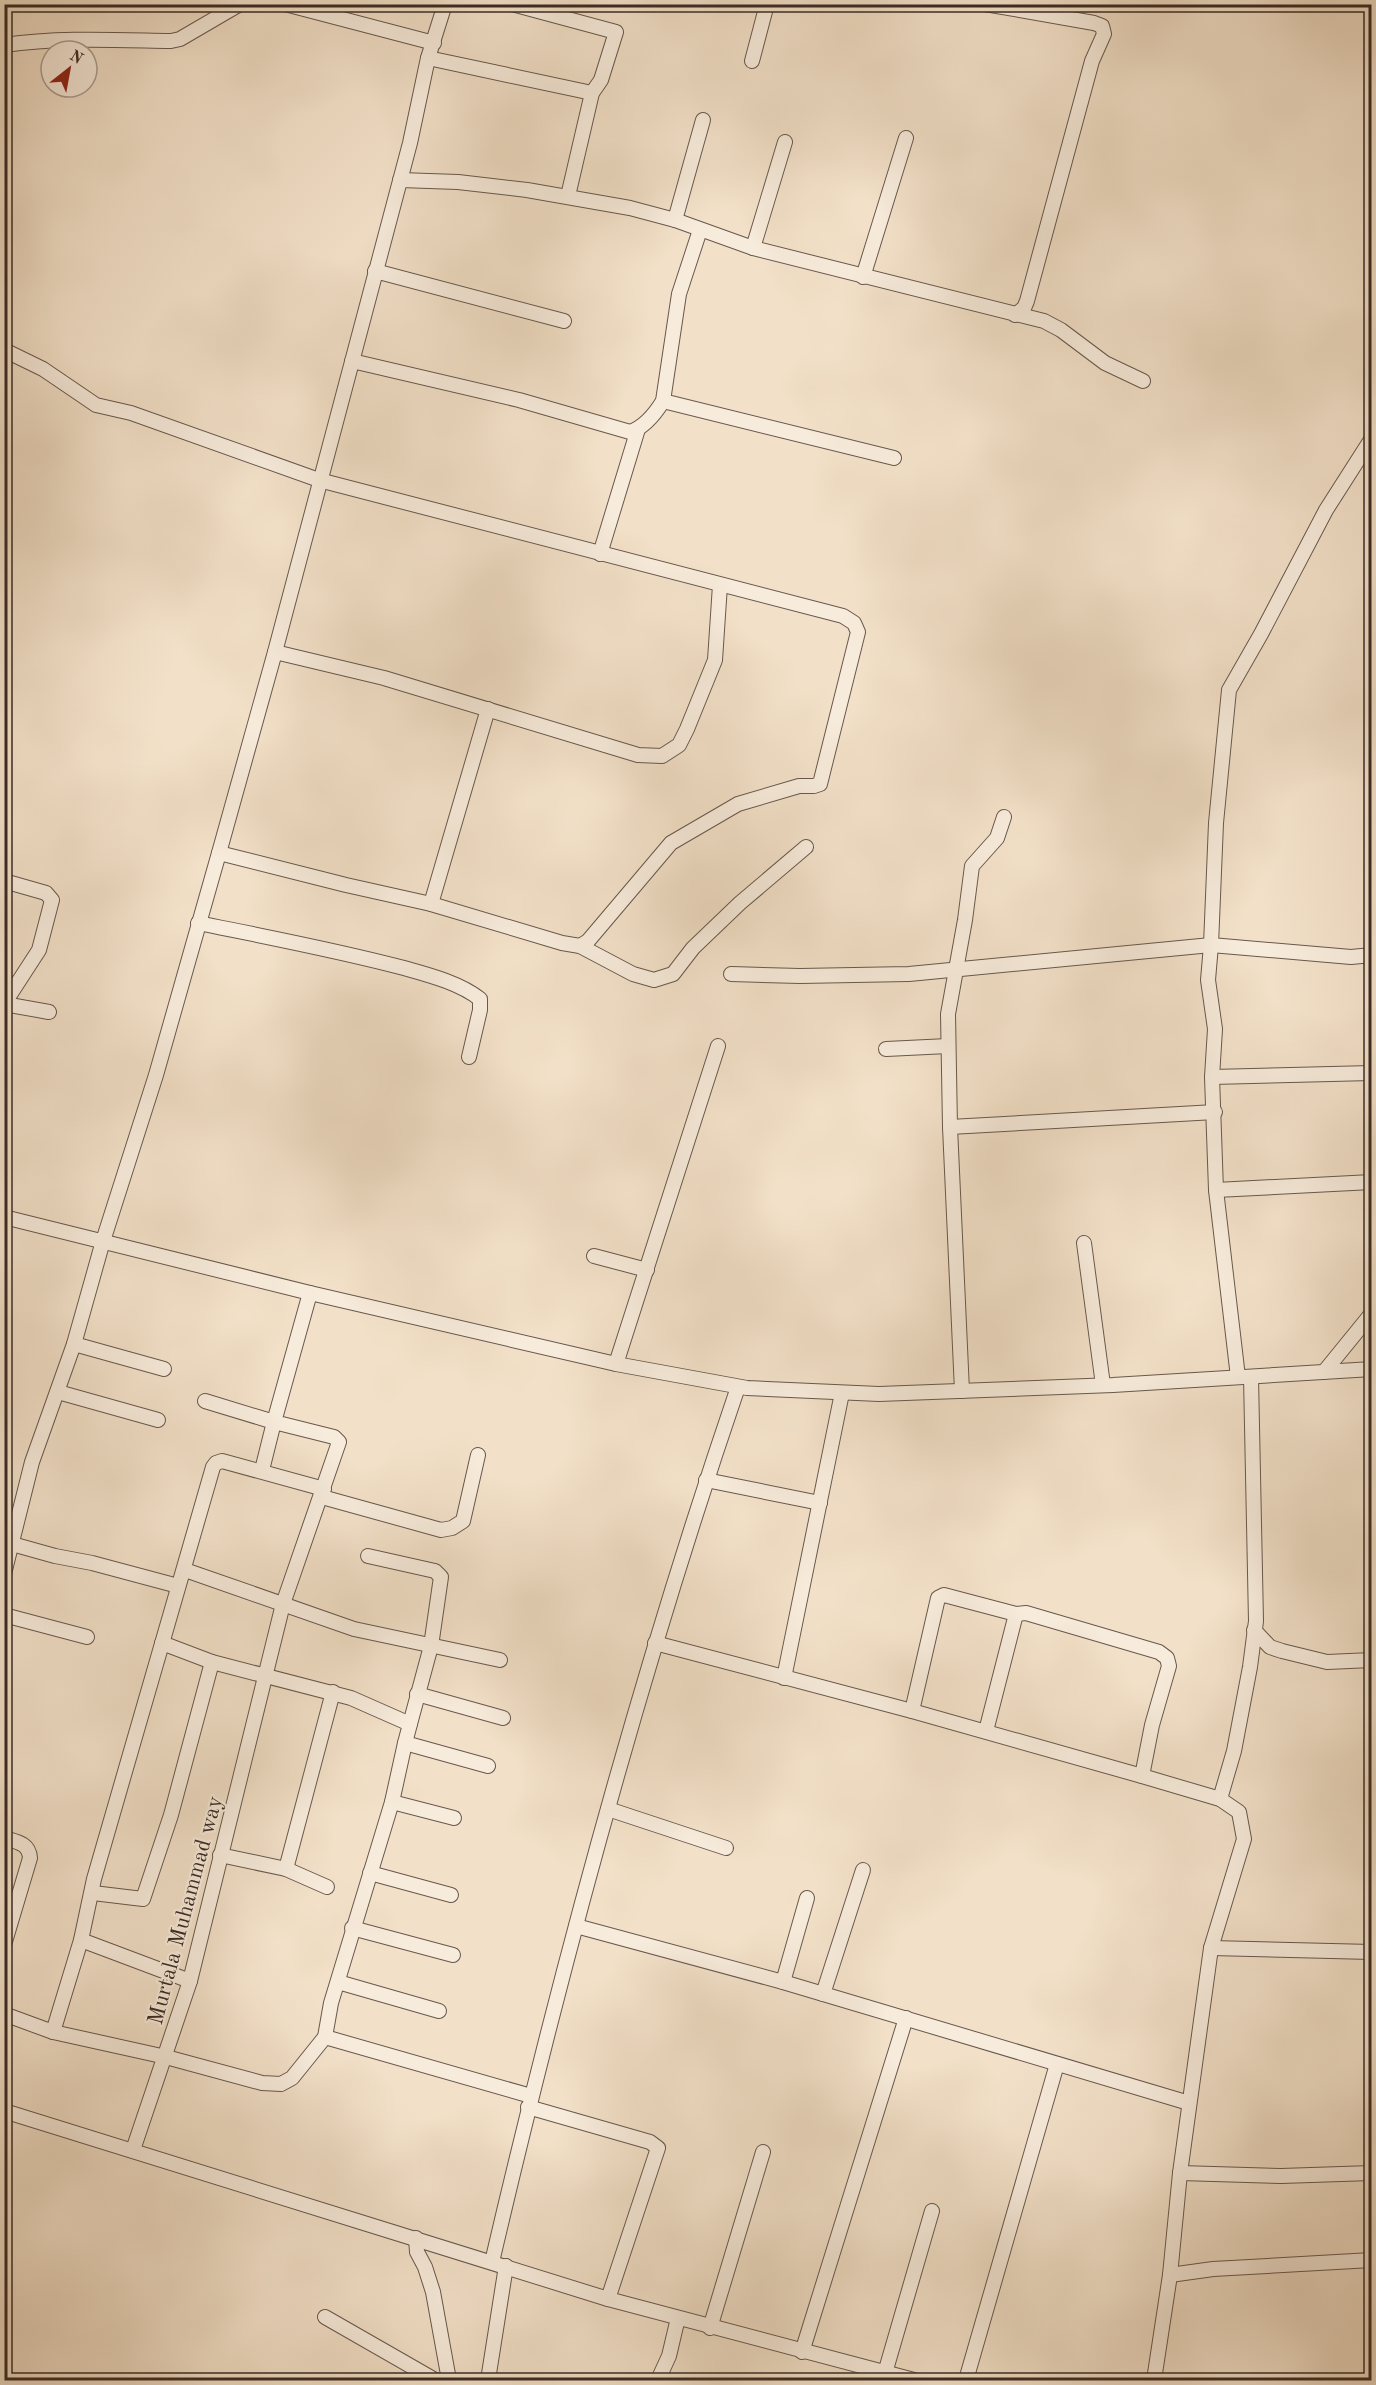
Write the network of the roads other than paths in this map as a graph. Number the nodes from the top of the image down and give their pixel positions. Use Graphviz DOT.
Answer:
graph roads {
  1 [pos="240,4"];
  2 [pos="285,4"];
  3 [pos="445,4"];
  4 [pos="512,4"];
  5 [pos="767,4"];
  6 [pos="985,4"];
  7 [pos="1052,10"];
  8 [pos="434,44"];
  9 [pos="4,45"];
  10 [pos="429,58"];
  11 [pos="752,62"];
  12 [pos="592,93"];
  13 [pos="703,120"];
  14 [pos="906,138"];
  15 [pos="785,142"];
  16 [pos="400,180"];
  17 [pos="568,196"];
  18 [pos="675,220"];
  19 [pos="700,230"];
  20 [pos="753,248"];
  21 [pos="375,271"];
  22 [pos="863,277"];
  23 [pos="1016,315"];
  24 [pos="564,321"];
  25 [pos="4,350"];
  26 [pos="352,361"];
  27 [pos="1143,381"];
  28 [pos="663,402"];
  29 [pos="638,429"];
  30 [pos="1371,438"];
  31 [pos="894,458"];
  32 [pos="319,480"];
  33 [pos="600,554"];
  34 [pos="720,585"];
  35 [pos="275,652"];
  36 [pos="488,709"];
  37 [pos="1004,817"];
  38 [pos="806,847"];
  39 [pos="219,853"];
  40 [pos="4,881"];
  41 [pos="431,904"];
  42 [pos="198,922"];
  43 [pos="1211,945"];
  44 [pos="580,946"];
  45 [pos="1371,955"];
  46 [pos="954,970"];
  47 [pos="731,974"];
  48 [pos="4,1004"];
  49 [pos="49,1012"];
  50 [pos="718,1046"];
  51 [pos="948,1046"];
  52 [pos="886,1049"];
  53 [pos="469,1058"];
  54 [pos="1371,1073"];
  55 [pos="1212,1077"];
  56 [pos="1215,1112"];
  57 [pos="950,1127"];
  58 [pos="1371,1182"];
  59 [pos="1216,1190"];
  60 [pos="4,1217"];
  61 [pos="103,1241"];
  62 [pos="1084,1243"];
  63 [pos="594,1256"];
  64 [pos="647,1270"];
  65 [pos="310,1293"];
  66 [pos="1371,1313"];
  67 [pos="74,1344"];
  68 [pos="616,1364"];
  69 [pos="164,1369"];
  70 [pos="1371,1369"];
  71 [pos="1324,1372"];
  72 [pos="1244,1377"];
  73 [pos="1103,1385"];
  74 [pos="738,1387"];
  75 [pos="962,1391"];
  76 [pos="58,1392"];
  77 [pos="842,1393"];
  78 [pos="205,1401"];
  79 [pos="158,1420"];
  80 [pos="274,1422"];
  81 [pos="478,1455"];
  82 [pos="262,1470"];
  83 [pos="706,1480"];
  84 [pos="323,1493"];
  85 [pos="820,1503"];
  86 [pos="12,1544"];
  87 [pos="368,1556"];
  88 [pos="185,1570"];
  89 [pos="4,1574"];
  90 [pos="178,1586"];
  91 [pos="283,1604"];
  92 [pos="1017,1614"];
  93 [pos="4,1615"];
  94 [pos="1254,1630"];
  95 [pos="87,1637"];
  96 [pos="162,1643"];
  97 [pos="655,1643"];
  98 [pos="430,1646"];
  99 [pos="500,1660"];
  100 [pos="1371,1660"];
  101 [pos="212,1662"];
  102 [pos="266,1677"];
  103 [pos="784,1678"];
  104 [pos="333,1692"];
  105 [pos="417,1694"];
  106 [pos="912,1711"];
  107 [pos="503,1718"];
  108 [pos="410,1724"];
  109 [pos="986,1731"];
  110 [pos="405,1743"];
  111 [pos="488,1766"];
  112 [pos="1142,1776"];
  113 [pos="1220,1799"];
  114 [pos="392,1802"];
  115 [pos="608,1809"];
  116 [pos="454,1818"];
  117 [pos="4,1838"];
  118 [pos="726,1848"];
  119 [pos="220,1855"];
  120 [pos="286,1869"];
  121 [pos="863,1870"];
  122 [pos="370,1873"];
  123 [pos="327,1887"];
  124 [pos="93,1893"];
  125 [pos="451,1895"];
  126 [pos="807,1898"];
  127 [pos="576,1926"];
  128 [pos="352,1928"];
  129 [pos="81,1940"];
  130 [pos="4,1945"];
  131 [pos="1210,1948"];
  132 [pos="1371,1952"];
  133 [pos="453,1955"];
  134 [pos="190,1981"];
  135 [pos="338,1982"];
  136 [pos="783,1982"];
  137 [pos="823,1994"];
  138 [pos="439,2011"];
  139 [pos="4,2014"];
  140 [pos="906,2018"];
  141 [pos="54,2032"];
  142 [pos="325,2037"];
  143 [pos="166,2058"];
  144 [pos="1057,2064"];
  145 [pos="530,2102"];
  146 [pos="1189,2103"];
  147 [pos="4,2111"];
  148 [pos="133,2150"];
  149 [pos="763,2152"];
  150 [pos="1180,2173"];
  151 [pos="1371,2173"];
  152 [pos="932,2211"];
  153 [pos="416,2238"];
  154 [pos="1371,2260"];
  155 [pos="492,2262"];
  156 [pos="506,2266"];
  157 [pos="1170,2275"];
  158 [pos="608,2300"];
  159 [pos="325,2317"];
  160 [pos="678,2318"];
  161 [pos="710,2328"];
  162 [pos="802,2352"];
  163 [pos="885,2373"];
  164 [pos="435,2380"];
  165 [pos="449,2380"];
  166 [pos="488,2380"];
  167 [pos="658,2380"];
  168 [pos="914,2380"];
  169 [pos="966,2380"];
  170 [pos="1154,2380"];
  1 -- 9 [label="street"];
  2 -- 8 [label="street"];
  3 -- 8 [label="street"];
  4 -- 12 [label="street"];
  5 -- 11 [label="street"];
  6 -- 7 [label="street"];
  7 -- 23 [label="street"];
  8 -- 10 [label="street"];
  10 -- 12 [label="street"];
  10 -- 16 [label="street"];
  12 -- 17 [label="street"];
  13 -- 18 [label="street"];
  14 -- 22 [label="street"];
  15 -- 20 [label="street"];
  16 -- 17 [label="street"];
  16 -- 21 [label="street"];
  17 -- 18 [label="street"];
  18 -- 19 [label="street"];
  19 -- 20 [label="street"];
  19 -- 28 [label="street"];
  20 -- 22 [label="street"];
  21 -- 24 [label="street"];
  21 -- 26 [label="street"];
  22 -- 23 [label="street"];
  23 -- 27 [label="street"];
  25 -- 32 [label="street"];
  26 -- 29 [label="street"];
  26 -- 32 [label="street"];
  28 -- 29 [label="street"];
  28 -- 31 [label="street"];
  29 -- 33 [label="street"];
  30 -- 43 [label="street"];
  32 -- 33 [label="street"];
  32 -- 35 [label="street"];
  33 -- 34 [label="street"];
  34 -- 36 [label="street"];
  34 -- 44 [label="street"];
  35 -- 36 [label="street"];
  35 -- 39 [label="street"];
  36 -- 41 [label="street"];
  37 -- 46 [label="street"];
  38 -- 44 [label="street"];
  39 -- 41 [label="street"];
  39 -- 42 [label="street"];
  40 -- 48 [label="street"];
  41 -- 44 [label="street"];
  42 -- 53 [label="street"];
  42 -- 61 [label="street"];
  43 -- 45 [label="street"];
  43 -- 46 [label="street"];
  43 -- 55 [label="street"];
  46 -- 47 [label="street"];
  46 -- 51 [label="street"];
  48 -- 49 [label="street"];
  50 -- 64 [label="street"];
  51 -- 52 [label="street"];
  51 -- 57 [label="street"];
  54 -- 55 [label="street"];
  55 -- 56 [label="street"];
  56 -- 57 [label="street"];
  56 -- 59 [label="street"];
  57 -- 75 [label="street"];
  58 -- 59 [label="street"];
  59 -- 72 [label="street"];
  60 -- 61 [label="street"];
  61 -- 65 [label="street"];
  61 -- 67 [label="street"];
  62 -- 73 [label="street"];
  63 -- 64 [label="street"];
  64 -- 68 [label="street"];
  65 -- 68 [label="street"];
  65 -- 80 [label="street"];
  66 -- 71 [label="street"];
  67 -- 69 [label="street"];
  67 -- 76 [label="street"];
  68 -- 74 [label="street"];
  70 -- 71 [label="street"];
  71 -- 72 [label="street"];
  72 -- 73 [label="street"];
  72 -- 94 [label="street"];
  73 -- 75 [label="street"];
  74 -- 77 [label="street"];
  74 -- 83 [label="street"];
  75 -- 77 [label="street"];
  76 -- 79 [label="street"];
  76 -- 86 [label="street"];
  77 -- 85 [label="street"];
  78 -- 80 [label="street"];
  80 -- 82 [label="street"];
  80 -- 84 [label="street, Murtala Muhammad way"];
  81 -- 84 [label="street"];
  82 -- 84 [label="street"];
  82 -- 88 [label="street"];
  83 -- 85 [label="street"];
  83 -- 97 [label="street"];
  84 -- 91 [label="street, Murtala Muhammad way"];
  85 -- 103 [label="street"];
  86 -- 89 [label="street"];
  86 -- 90 [label="street"];
  87 -- 98 [label="street"];
  88 -- 90 [label="street"];
  88 -- 91 [label="street"];
  90 -- 96 [label="street"];
  91 -- 98 [label="street"];
  91 -- 102 [label="street, Murtala Muhammad way"];
  92 -- 106 [label="street"];
  92 -- 109 [label="street"];
  92 -- 112 [label="street"];
  93 -- 95 [label="street"];
  94 -- 100 [label="street"];
  94 -- 113 [label="street"];
  96 -- 101 [label="street"];
  96 -- 124 [label="street"];
  97 -- 103 [label="street"];
  97 -- 115 [label="street"];
  98 -- 99 [label="street"];
  98 -- 105 [label="street"];
  101 -- 102 [label="street"];
  101 -- 124 [label="street"];
  102 -- 104 [label="street"];
  102 -- 119 [label="street, Murtala Muhammad way"];
  103 -- 106 [label="street"];
  104 -- 108 [label="street"];
  104 -- 120 [label="street"];
  105 -- 107 [label="street"];
  105 -- 108 [label="street"];
  106 -- 109 [label="street"];
  108 -- 110 [label="street"];
  109 -- 112 [label="street"];
  110 -- 111 [label="street"];
  110 -- 114 [label="street"];
  112 -- 113 [label="street"];
  113 -- 131 [label="street"];
  114 -- 116 [label="street"];
  114 -- 122 [label="street"];
  115 -- 118 [label="street"];
  115 -- 127 [label="street"];
  117 -- 130 [label="street"];
  119 -- 120 [label="street"];
  119 -- 134 [label="street, Murtala Muhammad way"];
  120 -- 123 [label="street"];
  121 -- 137 [label="street"];
  122 -- 125 [label="street"];
  122 -- 128 [label="street"];
  124 -- 129 [label="street"];
  126 -- 136 [label="street"];
  127 -- 136 [label="street"];
  127 -- 145 [label="street"];
  128 -- 133 [label="street"];
  128 -- 135 [label="street"];
  129 -- 134 [label="street"];
  129 -- 141 [label="street"];
  131 -- 132 [label="street"];
  131 -- 146 [label="street"];
  134 -- 143 [label="street, Murtala Muhammad way"];
  135 -- 138 [label="street"];
  135 -- 142 [label="street"];
  136 -- 137 [label="street"];
  137 -- 140 [label="street"];
  139 -- 141 [label="street"];
  140 -- 144 [label="street"];
  140 -- 162 [label="street"];
  141 -- 143 [label="street"];
  142 -- 143 [label="street"];
  142 -- 145 [label="street"];
  143 -- 148 [label="street, Murtala Muhammad way"];
  144 -- 146 [label="street"];
  144 -- 169 [label="street"];
  145 -- 155 [label="street"];
  145 -- 158 [label="street"];
  146 -- 150 [label="street"];
  147 -- 148 [label="street"];
  148 -- 153 [label="street"];
  149 -- 161 [label="street"];
  150 -- 151 [label="street"];
  150 -- 157 [label="street"];
  152 -- 163 [label="street"];
  153 -- 155 [label="street"];
  153 -- 165 [label="street"];
  154 -- 157 [label="street"];
  155 -- 156 [label="street"];
  156 -- 158 [label="street"];
  156 -- 166 [label="street"];
  157 -- 170 [label="street"];
  158 -- 160 [label="street"];
  159 -- 164 [label="street"];
  160 -- 161 [label="street"];
  160 -- 167 [label="street"];
  161 -- 162 [label="street"];
  162 -- 163 [label="street"];
  163 -- 168 [label="street"];
}
